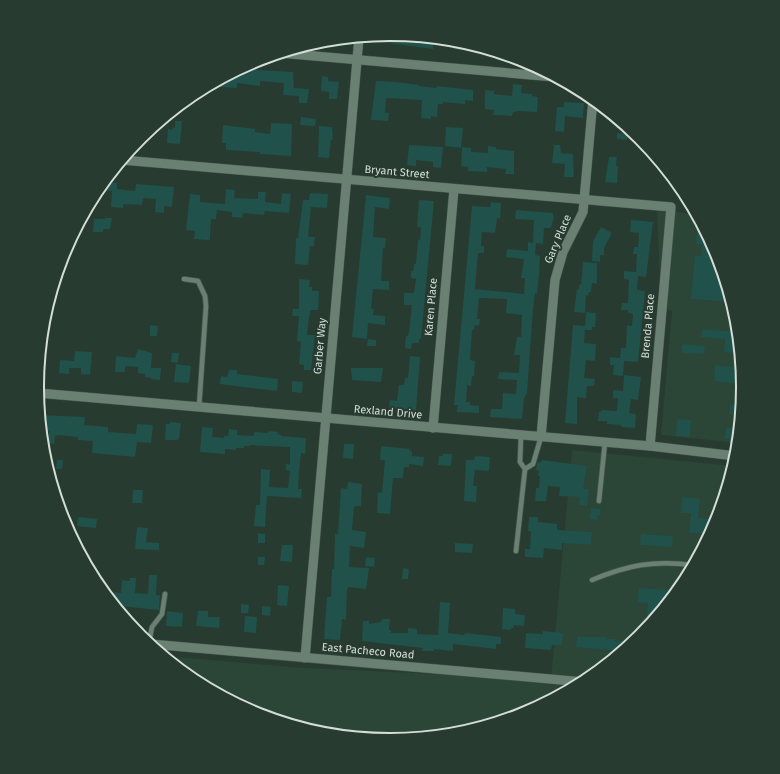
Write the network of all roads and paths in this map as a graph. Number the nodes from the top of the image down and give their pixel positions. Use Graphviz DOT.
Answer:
graph roads {
  1 [pos="358,43"];
  2 [pos="295,54"];
  3 [pos="357,60"];
  4 [pos="540,76"];
  5 [pos="592,106"];
  6 [pos="129,161"];
  7 [pos="347,179"];
  8 [pos="454,189"];
  9 [pos="585,200"];
  10 [pos="671,208"];
  11 [pos="184,279"];
  12 [pos="44,394"];
  13 [pos="199,407"];
  14 [pos="326,418"];
  15 [pos="433,428"];
  16 [pos="521,435"];
  17 [pos="541,437"];
  18 [pos="604,442"];
  19 [pos="650,446"];
  20 [pos="729,455"];
  21 [pos="525,469"];
  22 [pos="599,501"];
  23 [pos="516,552"];
  24 [pos="687,564"];
  25 [pos="592,580"];
  26 [pos="165,594"];
  27 [pos="150,637"];
  28 [pos="160,645"];
  29 [pos="305,658"];
  30 [pos="572,681"];
  1 -- 3 [label="street, Garber Way"];
  2 -- 3 [label="street"];
  3 -- 4 [label="street"];
  3 -- 7 [label="street, Garber Way"];
  5 -- 9 [label="street, Gary Place"];
  6 -- 7 [label="street, Bryant Street"];
  7 -- 8 [label="street, Bryant Street"];
  7 -- 14 [label="street, Garber Way"];
  8 -- 9 [label="street, Bryant Street"];
  8 -- 15 [label="street, Karen Place"];
  9 -- 10 [label="street, Bryant Street"];
  9 -- 17 [label="street, Gary Place"];
  10 -- 19 [label="street, Brenda Place"];
  11 -- 13 [label="lane"];
  12 -- 13 [label="street, Rexland Drive"];
  13 -- 14 [label="street, Rexland Drive"];
  14 -- 15 [label="street, Rexland Drive"];
  14 -- 29 [label="street, Garber Way"];
  15 -- 16 [label="street, Rexland Drive"];
  16 -- 17 [label="street, Rexland Drive"];
  16 -- 21 [label="lane"];
  17 -- 18 [label="street, Rexland Drive"];
  17 -- 21 [label="lane"];
  18 -- 19 [label="street, Rexland Drive"];
  18 -- 22 [label="lane"];
  19 -- 20 [label="street, Rexland Drive"];
  21 -- 23 [label="lane"];
  24 -- 25 [label="lane"];
  26 -- 27 [label="lane"];
  28 -- 29 [label="street, East Pacheco Road"];
  29 -- 30 [label="street, East Pacheco Road"];
}
